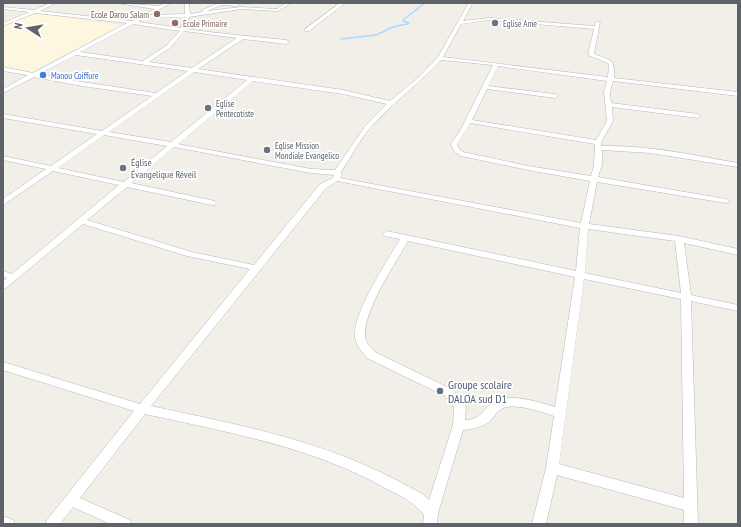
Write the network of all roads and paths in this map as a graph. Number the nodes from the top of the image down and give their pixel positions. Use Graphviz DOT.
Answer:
graph roads {
  1 [pos="54,3"];
  2 [pos="118,3"];
  3 [pos="169,3"];
  4 [pos="187,3"];
  5 [pos="289,3"];
  6 [pos="343,3"];
  7 [pos="470,4"];
  8 [pos="237,5"];
  9 [pos="3,8"];
  10 [pos="160,8"];
  11 [pos="34,12"];
  12 [pos="190,15"];
  13 [pos="143,17"];
  14 [pos="131,23"];
  15 [pos="460,23"];
  16 [pos="3,25"];
  17 [pos="181,30"];
  18 [pos="307,30"];
  19 [pos="243,37"];
  20 [pos="286,42"];
  21 [pos="75,53"];
  22 [pos="440,58"];
  23 [pos="144,63"];
  24 [pos="496,64"];
  25 [pos="3,69"];
  26 [pos="193,70"];
  27 [pos="33,75"];
  28 [pos="611,78"];
  29 [pos="252,79"];
  30 [pos="484,87"];
  31 [pos="3,91"];
  32 [pos="738,94"];
  33 [pos="159,95"];
  34 [pos="555,96"];
  35 [pos="391,103"];
  36 [pos="609,105"];
  37 [pos="3,116"];
  38 [pos="698,116"];
  39 [pos="468,121"];
  40 [pos="104,133"];
  41 [pos="174,145"];
  42 [pos="597,145"];
  43 [pos="3,158"];
  44 [pos="738,165"];
  45 [pos="54,168"];
  46 [pos="311,172"];
  47 [pos="336,175"];
  48 [pos="594,178"];
  49 [pos="127,184"];
  50 [pos="323,186"];
  51 [pos="726,201"];
  52 [pos="3,203"];
  53 [pos="212,203"];
  54 [pos="82,221"];
  55 [pos="584,226"];
  56 [pos="387,234"];
  57 [pos="405,238"];
  58 [pos="679,239"];
  59 [pos="738,252"];
  60 [pos="257,268"];
  61 [pos="3,274"];
  62 [pos="580,275"];
  63 [pos="14,277"];
  64 [pos="3,286"];
  65 [pos="686,297"];
  66 [pos="738,308"];
  67 [pos="3,366"];
  68 [pos="142,409"];
  69 [pos="560,413"];
  70 [pos="459,425"];
  71 [pos="552,468"];
  72 [pos="71,500"];
  73 [pos="690,506"];
  74 [pos="431,519"];
  75 [pos="3,522"];
  76 [pos="8,524"];
  77 [pos="52,524"];
  78 [pos="125,524"];
  79 [pos="539,524"];
  80 [pos="691,524"];
  1 -- 11 [label="street"];
  2 -- 10 [label="street"];
  3 -- 10 [label="street"];
  4 -- 12 [label="street"];
  5 -- 12 [label="street"];
  6 -- 18 [label="street"];
  7 -- 15 [label="street"];
  8 -- 12 [label="street"];
  9 -- 11 [label="street"];
  10 -- 13 [label="street"];
  11 -- 14 [label="street"];
  11 -- 16 [label="street"];
  12 -- 13 [label="street"];
  12 -- 17 [label="street"];
  13 -- 14 [label="street"];
  14 -- 17 [label="street"];
  14 -- 21 [label="street"];
  15 -- 22 [label="street"];
  15 -- 28 [label="street"];
  17 -- 19 [label="street"];
  17 -- 23 [label="street"];
  19 -- 20 [label="street"];
  19 -- 26 [label="street"];
  21 -- 23 [label="street"];
  21 -- 27 [label="street"];
  22 -- 24 [label="street"];
  22 -- 35 [label="street"];
  23 -- 26 [label="street"];
  24 -- 28 [label="street"];
  24 -- 30 [label="street"];
  25 -- 27 [label="street"];
  26 -- 29 [label="street"];
  26 -- 33 [label="street"];
  27 -- 31 [label="street"];
  27 -- 33 [label="street"];
  28 -- 32 [label="street"];
  28 -- 36 [label="street"];
  29 -- 35 [label="street"];
  29 -- 41 [label="street"];
  30 -- 34 [label="street"];
  30 -- 39 [label="street"];
  33 -- 40 [label="street"];
  35 -- 47 [label="street"];
  36 -- 38 [label="street"];
  36 -- 42 [label="street"];
  37 -- 40 [label="street"];
  39 -- 42 [label="street"];
  39 -- 48 [label="street"];
  40 -- 41 [label="street"];
  40 -- 45 [label="street"];
  41 -- 46 [label="street"];
  41 -- 49 [label="street"];
  42 -- 44 [label="street"];
  42 -- 48 [label="street"];
  43 -- 45 [label="street"];
  45 -- 49 [label="street"];
  45 -- 52 [label="street"];
  46 -- 47 [label="street"];
  46 -- 50 [label="street"];
  47 -- 50 [label="street"];
  47 -- 55 [label="street"];
  48 -- 51 [label="street"];
  48 -- 55 [label="street"];
  49 -- 53 [label="street"];
  49 -- 54 [label="street"];
  50 -- 60 [label="street"];
  54 -- 60 [label="street"];
  54 -- 63 [label="street"];
  55 -- 58 [label="street"];
  55 -- 62 [label="street"];
  56 -- 57 [label="street"];
  57 -- 62 [label="street"];
  57 -- 70 [label="street"];
  58 -- 59 [label="street"];
  58 -- 65 [label="street"];
  60 -- 68 [label="street"];
  61 -- 63 [label="street"];
  62 -- 65 [label="street"];
  62 -- 69 [label="street"];
  63 -- 64 [label="street"];
  65 -- 66 [label="street"];
  65 -- 73 [label="street"];
  67 -- 68 [label="street"];
  68 -- 72 [label="street"];
  68 -- 74 [label="street"];
  69 -- 70 [label="street"];
  69 -- 71 [label="street"];
  70 -- 74 [label="street"];
  71 -- 73 [label="street"];
  71 -- 79 [label="street"];
  72 -- 77 [label="street"];
  72 -- 78 [label="street"];
  73 -- 80 [label="street"];
  75 -- 76 [label="street"];
}
